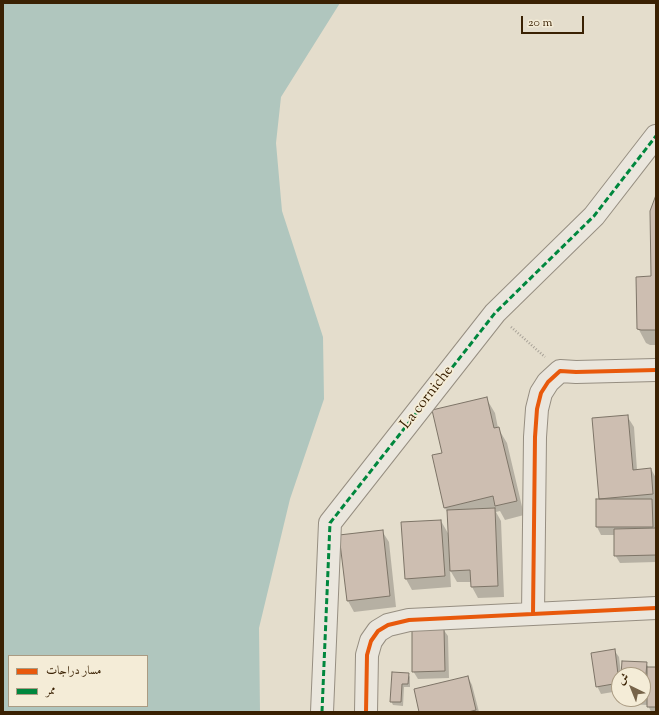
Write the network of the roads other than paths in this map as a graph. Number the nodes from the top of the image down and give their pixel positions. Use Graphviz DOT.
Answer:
graph roads {
  1 [pos="656,136"];
  2 [pos="656,370"];
  3 [pos="656,608"];
  4 [pos="533,614"];
  5 [pos="322,712"];
  6 [pos="366,712"];
  1 -- 5 [label="street, La corniche"];
  2 -- 4 [label="street"];
  3 -- 4 [label="street"];
  4 -- 6 [label="street"];
}
